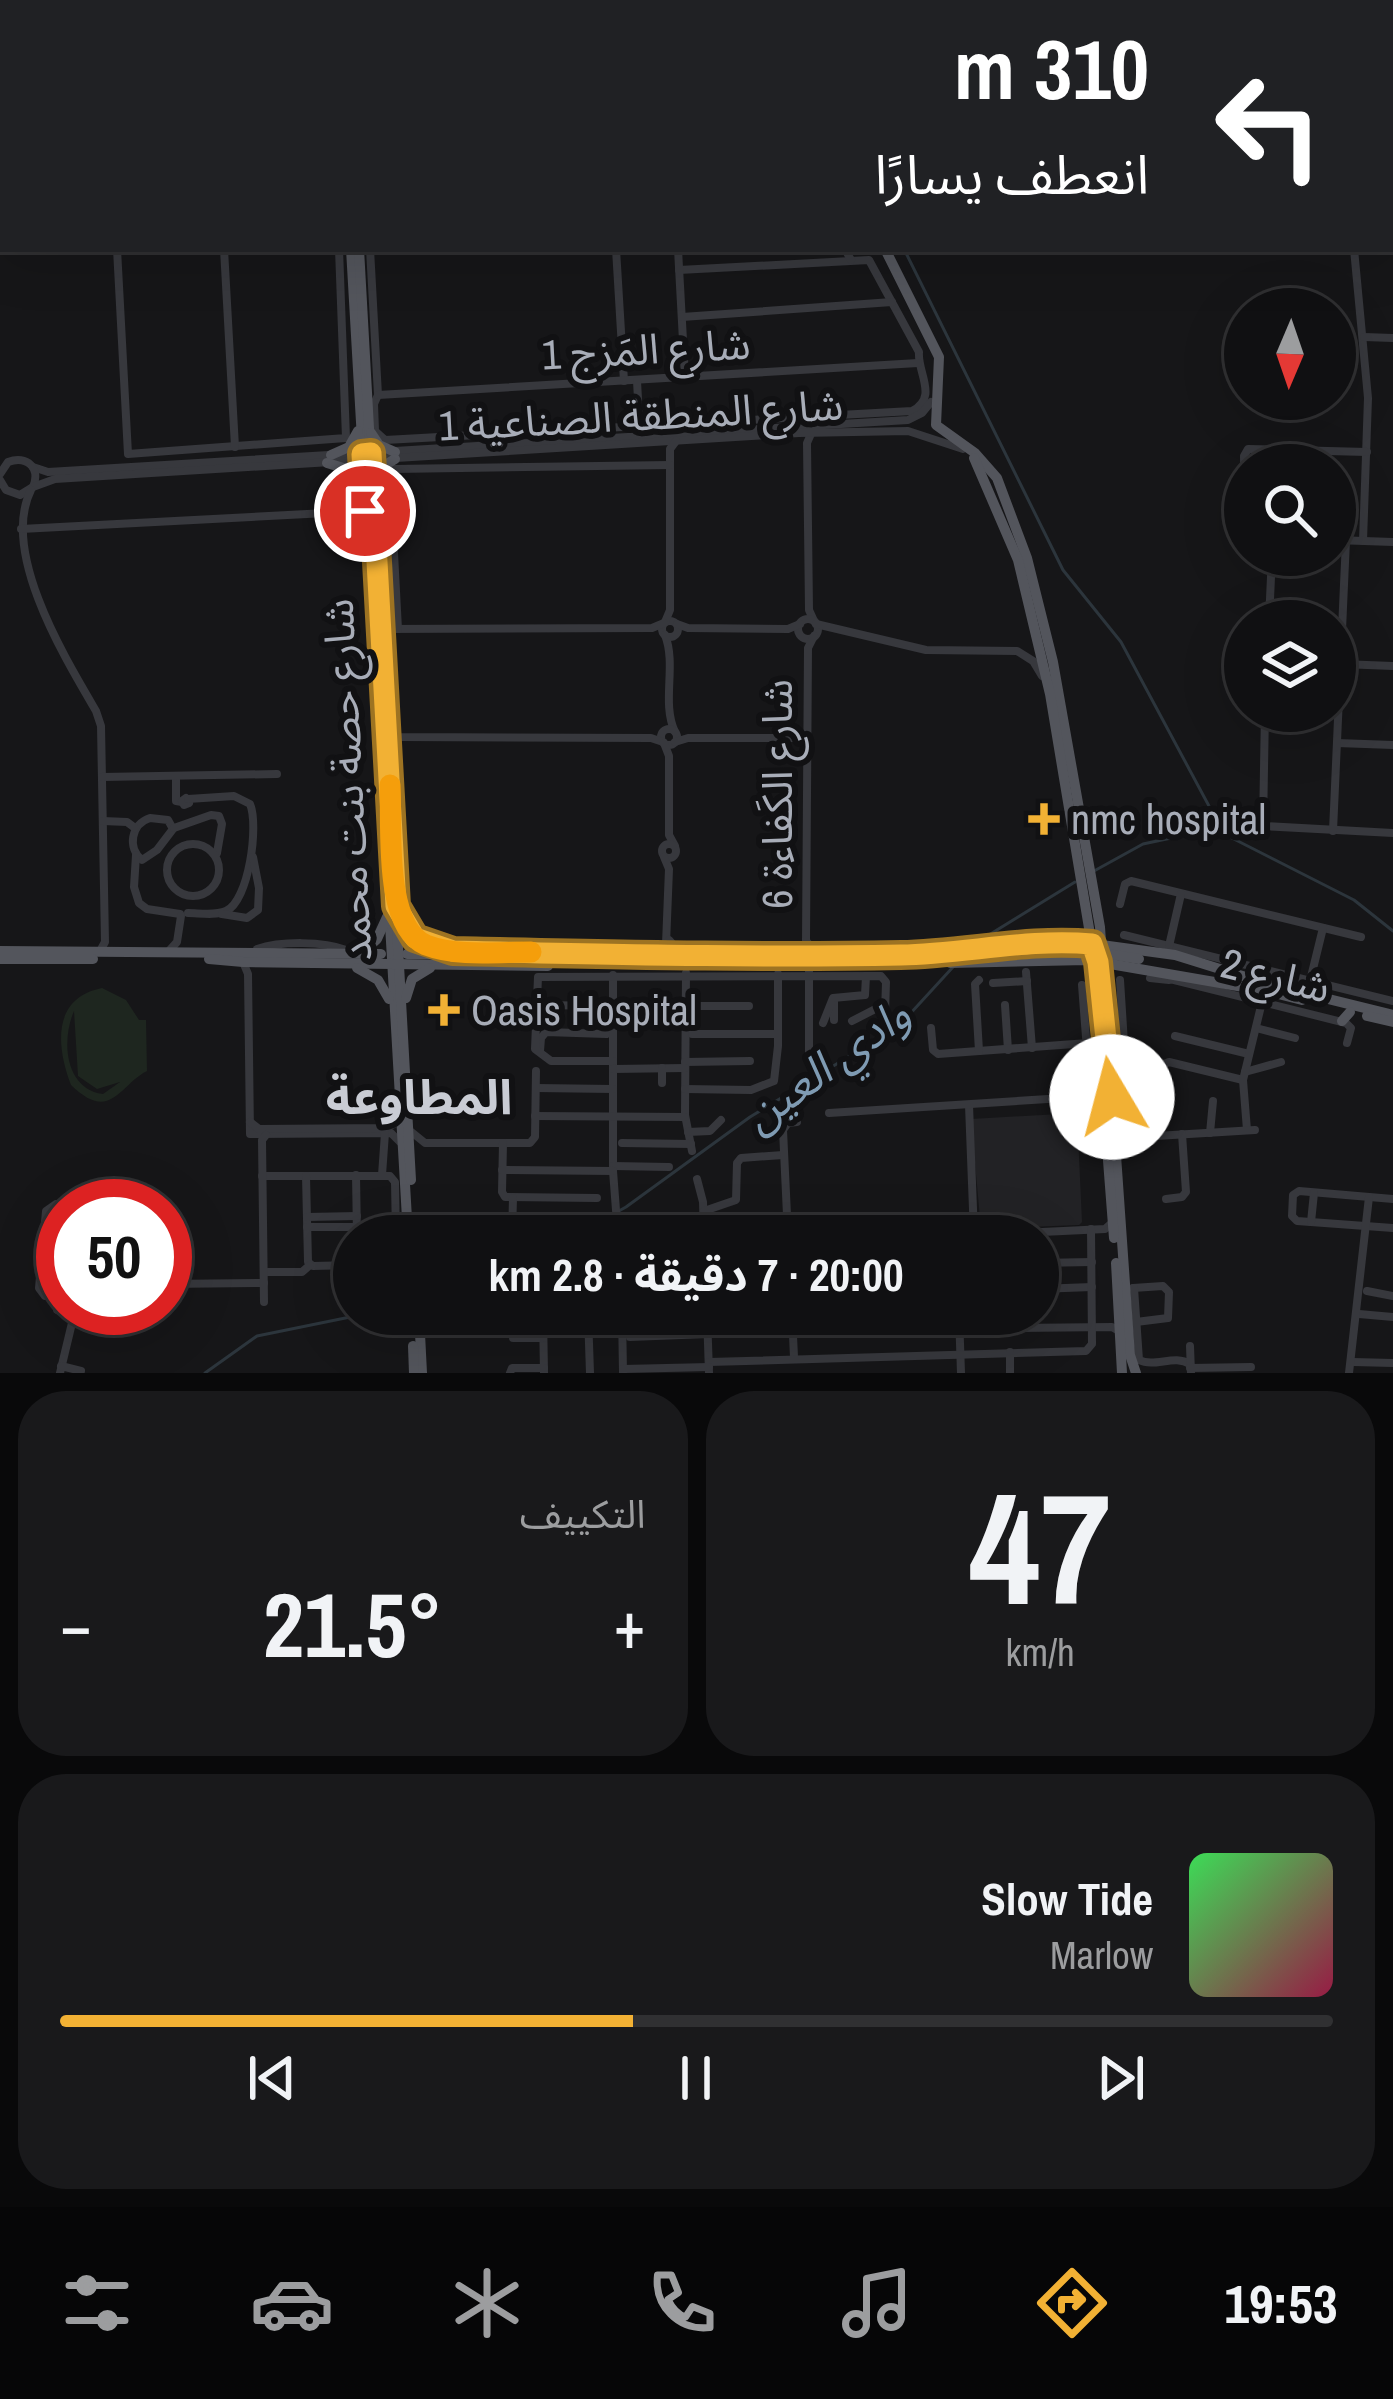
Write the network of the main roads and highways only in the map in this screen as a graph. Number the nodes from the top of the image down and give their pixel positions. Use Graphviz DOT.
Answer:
graph roads {
  1 [pos="884,252"];
  2 [pos="885,252"];
  3 [pos="362,254"];
  4 [pos="361,372"];
  5 [pos="365,427"];
  6 [pos="367,457"];
  7 [pos="372,484"];
  8 [pos="364,496"];
  9 [pos="1016,540"];
  10 [pos="1081,857"];
  11 [pos="1087,895"];
  12 [pos="392,910"];
  13 [pos="1100,927"];
  14 [pos="1124,941"];
  15 [pos="1038,943"];
  16 [pos="800,946"];
  17 [pos="365,950"];
  18 [pos="453,951"];
  19 [pos="232,953"];
  20 [pos="1098,953"];
  21 [pos="0,955"];
  22 [pos="748,955"];
  23 [pos="1003,955"];
  24 [pos="394,957"];
  25 [pos="574,958"];
  26 [pos="935,958"];
  27 [pos="209,959"];
  28 [pos="1033,960"];
  29 [pos="306,963"];
  30 [pos="440,965"];
  31 [pos="1132,965"];
  32 [pos="1151,976"];
  33 [pos="1260,986"];
  34 [pos="1387,1009"];
  35 [pos="394,1021"];
  36 [pos="404,1031"];
  37 [pos="1096,1040"];
  38 [pos="1109,1060"];
  39 [pos="1118,1137"];
  40 [pos="1089,1147"];
  41 [pos="406,1149"];
  42 [pos="410,1215"];
  43 [pos="417,1335"];
  44 [pos="421,1371"];
  45 [pos="1122,1373"];
  46 [pos="1136,1373"];
  1 -- 9 [label="main road"];
  2 -- 9 [label="main road"];
  3 -- 4 [label="main road, شارع حصة بنت محمد"];
  3 -- 4 [label="main road, شارع حصة بنت محمد"];
  4 -- 5 [label="main road, شارع حصة بنت محمد"];
  5 -- 6 [label="main road, شارع حصة بنت محمد"];
  5 -- 7 [label="main road"];
  5 -- 8 [label="main road"];
  6 -- 7 [label="main road, شارع حصة بنت محمد"];
  6 -- 8 [label="main road, شارع حصة بنت محمد"];
  7 -- 12 [label="main road, شارع حصة بنت محمد"];
  8 -- 12 [label="main road, شارع حصة بنت محمد"];
  9 -- 10 [label="main road"];
  9 -- 10 [label="main road"];
  10 -- 11 [label="main road"];
  11 -- 13 [label="main road"];
  11 -- 15 [label="main road"];
  11 -- 20 [label="main road"];
  12 -- 17 [label="main road"];
  12 -- 18 [label="main road"];
  12 -- 24 [label="main road, شارع حصة بنت محمد"];
  13 -- 14 [label="main road"];
  13 -- 20 [label="main road"];
  14 -- 20 [label="main road"];
  14 -- 33 [label="main road"];
  15 -- 20 [label="main road"];
  15 -- 23 [label="main road"];
  16 -- 22 [label="main road"];
  17 -- 19 [label="main road"];
  17 -- 24 [label="main road"];
  18 -- 24 [label="main road"];
  18 -- 25 [label="main road"];
  19 -- 21 [label="main road"];
  19 -- 24 [label="main road"];
  20 -- 23 [label="main road"];
  20 -- 28 [label="main road"];
  20 -- 31 [label="main road"];
  20 -- 33 [label="main road"];
  20 -- 37 [label="main road"];
  20 -- 37 [label="main road"];
  20 -- 38 [label="main road"];
  21 -- 27 [label="main road"];
  22 -- 25 [label="main road"];
  22 -- 26 [label="main road"];
  23 -- 26 [label="main road"];
  23 -- 28 [label="main road"];
  24 -- 25 [label="main road"];
  24 -- 27 [label="main road"];
  24 -- 29 [label="main road"];
  24 -- 30 [label="main road"];
  24 -- 35 [label="main road, شارع حصة بنت محمد"];
  24 -- 36 [label="main road, شارع حصة بنت محمد"];
  25 -- 26 [label="main road"];
  25 -- 30 [label="main road"];
  27 -- 29 [label="main road"];
  28 -- 37 [label="main road"];
  29 -- 35 [label="main road"];
  30 -- 36 [label="main road"];
  31 -- 32 [label="main road"];
  31 -- 33 [label="main road"];
  33 -- 34 [label="main road"];
  33 -- 34 [label="main road"];
  35 -- 41 [label="main road, شارع حصة بنت محمد"];
  36 -- 41 [label="main road, شارع حصة بنت محمد"];
  37 -- 38 [label="main road"];
  37 -- 39 [label="main road"];
  38 -- 39 [label="main road"];
  39 -- 40 [label="main road"];
  39 -- 45 [label="main road"];
  39 -- 46 [label="main road"];
  41 -- 42 [label="main road, شارع حصة بنت محمد"];
  43 -- 44 [label="main road"];
}
